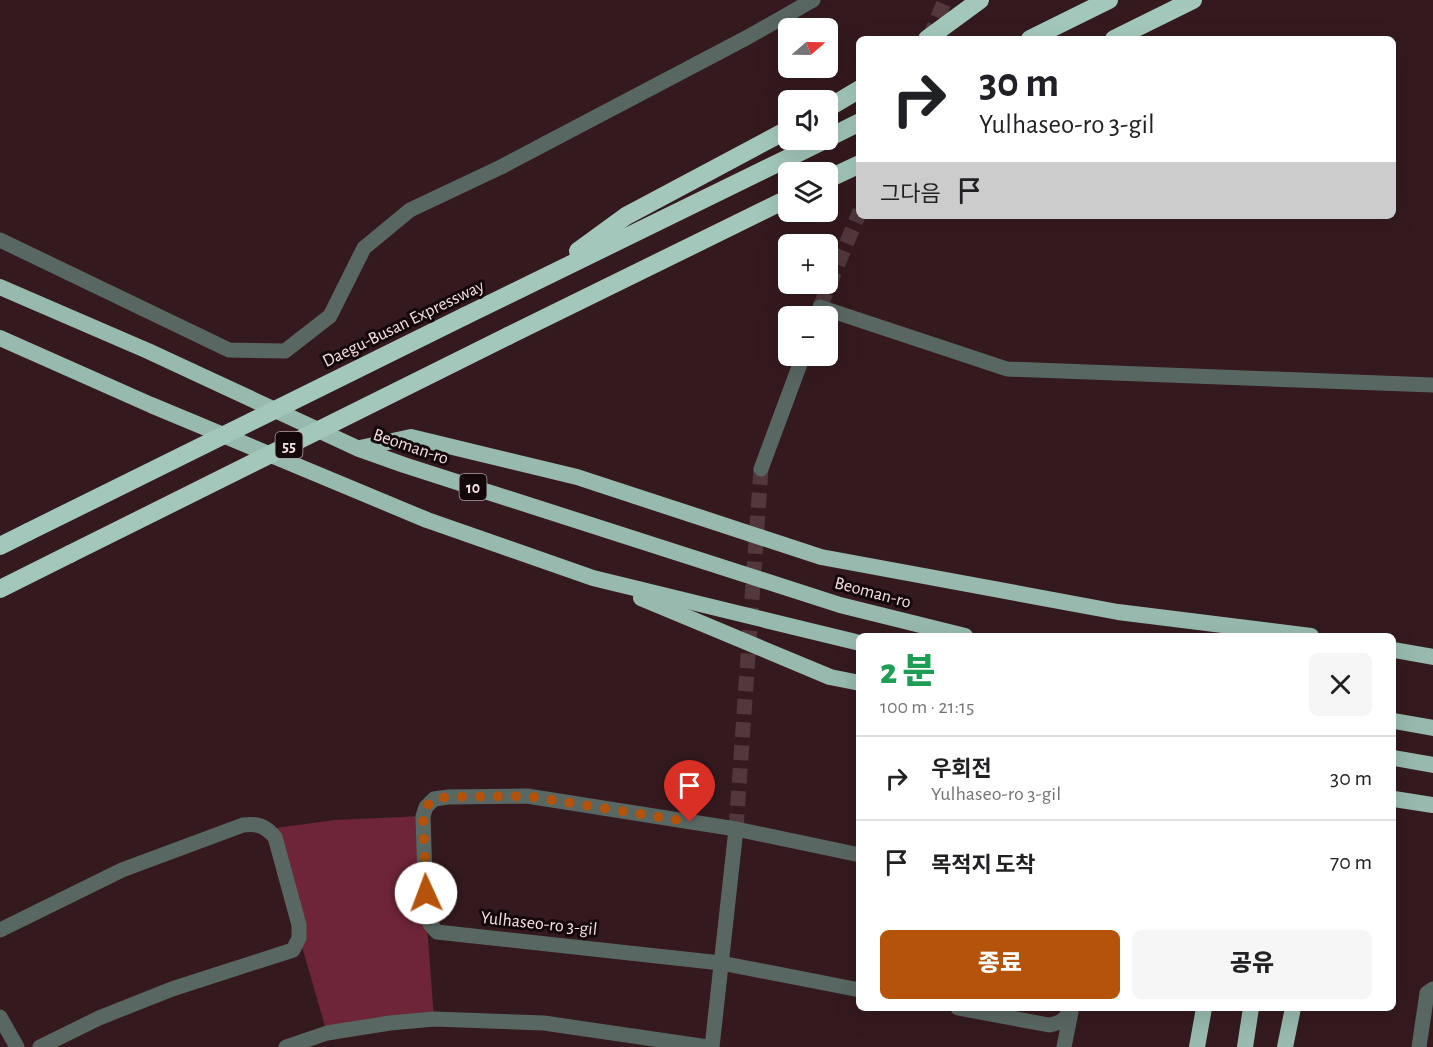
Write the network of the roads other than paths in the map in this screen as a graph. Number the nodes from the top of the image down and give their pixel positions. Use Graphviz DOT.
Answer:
graph roads {
  1 [pos="813,0"];
  2 [pos="980,0"];
  3 [pos="1109,0"];
  4 [pos="1193,0"];
  5 [pos="931,36"];
  6 [pos="1035,36"];
  7 [pos="1120,36"];
  8 [pos="856,91"];
  9 [pos="838,102"];
  10 [pos="856,124"];
  11 [pos="838,133"];
  12 [pos="778,135"];
  13 [pos="804,150"];
  14 [pos="856,166"];
  15 [pos="838,174"];
  16 [pos="778,203"];
  17 [pos="0,240"];
  18 [pos="536,281"];
  19 [pos="0,287"];
  20 [pos="838,314"];
  21 [pos="0,338"];
  22 [pos="799,366"];
  23 [pos="1433,385"];
  24 [pos="359,449"];
  25 [pos="761,469"];
  26 [pos="0,546"];
  27 [pos="593,578"];
  28 [pos="0,589"];
  29 [pos="953,633"];
  30 [pos="1289,633"];
  31 [pos="856,642"];
  32 [pos="1396,650"];
  33 [pos="1433,657"];
  34 [pos="856,682"];
  35 [pos="1396,721"];
  36 [pos="1433,728"];
  37 [pos="1396,758"];
  38 [pos="1433,765"];
  39 [pos="1396,799"];
  40 [pos="1433,805"];
  41 [pos="736,829"];
  42 [pos="856,854"];
  43 [pos="0,930"];
  44 [pos="721,963"];
  45 [pos="856,989"];
  46 [pos="1433,989"];
  47 [pos="974,1011"];
  48 [pos="1070,1011"];
  49 [pos="1070,1011"];
  50 [pos="1203,1011"];
  51 [pos="1251,1011"];
  52 [pos="1292,1011"];
  53 [pos="0,1017"];
  54 [pos="17,1047"];
  55 [pos="40,1047"];
  56 [pos="286,1047"];
  57 [pos="710,1047"];
  58 [pos="1064,1047"];
  59 [pos="1197,1047"];
  60 [pos="1245,1047"];
  61 [pos="1285,1047"];
  62 [pos="1419,1047"];
  1 -- 17 [label="street"];
  2 -- 5 [label="highway"];
  3 -- 6 [label="highway"];
  4 -- 7 [label="highway"];
  8 -- 9 [label="highway"];
  10 -- 11 [label="highway, Daegu-Busan Expressway / 55"];
  12 -- 18 [label="highway"];
  13 -- 18 [label="highway, Daegu-Busan Expressway / 55"];
  14 -- 15 [label="highway"];
  16 -- 28 [label="highway, 55, bridge"];
  18 -- 26 [label="highway, Daegu-Busan Expressway / 55, bridge"];
  19 -- 24 [label="highway, Beoman-ro / 10"];
  20 -- 23 [label="street"];
  21 -- 27 [label="highway"];
  22 -- 25 [label="street"];
  24 -- 29 [label="highway, Beoman-ro / 10"];
  24 -- 30 [label="highway"];
  27 -- 31 [label="highway"];
  27 -- 34 [label="highway"];
  32 -- 33 [label="highway"];
  35 -- 36 [label="highway"];
  37 -- 38 [label="highway"];
  39 -- 40 [label="highway"];
  41 -- 42 [label="street, Yulhaseo-ro 3-gil"];
  41 -- 44 [label="street"];
  41 -- 44 [label="street, Yulhaseo-ro 3-gil"];
  43 -- 55 [label="street"];
  44 -- 45 [label="street, Yulhaseo-ro 3-gil"];
  44 -- 57 [label="street"];
  46 -- 62 [label="street"];
  47 -- 48 [label="street"];
  49 -- 58 [label="street"];
  50 -- 59 [label="highway"];
  51 -- 60 [label="highway"];
  52 -- 61 [label="highway"];
  53 -- 54 [label="street"];
  56 -- 57 [label="street"];
}
